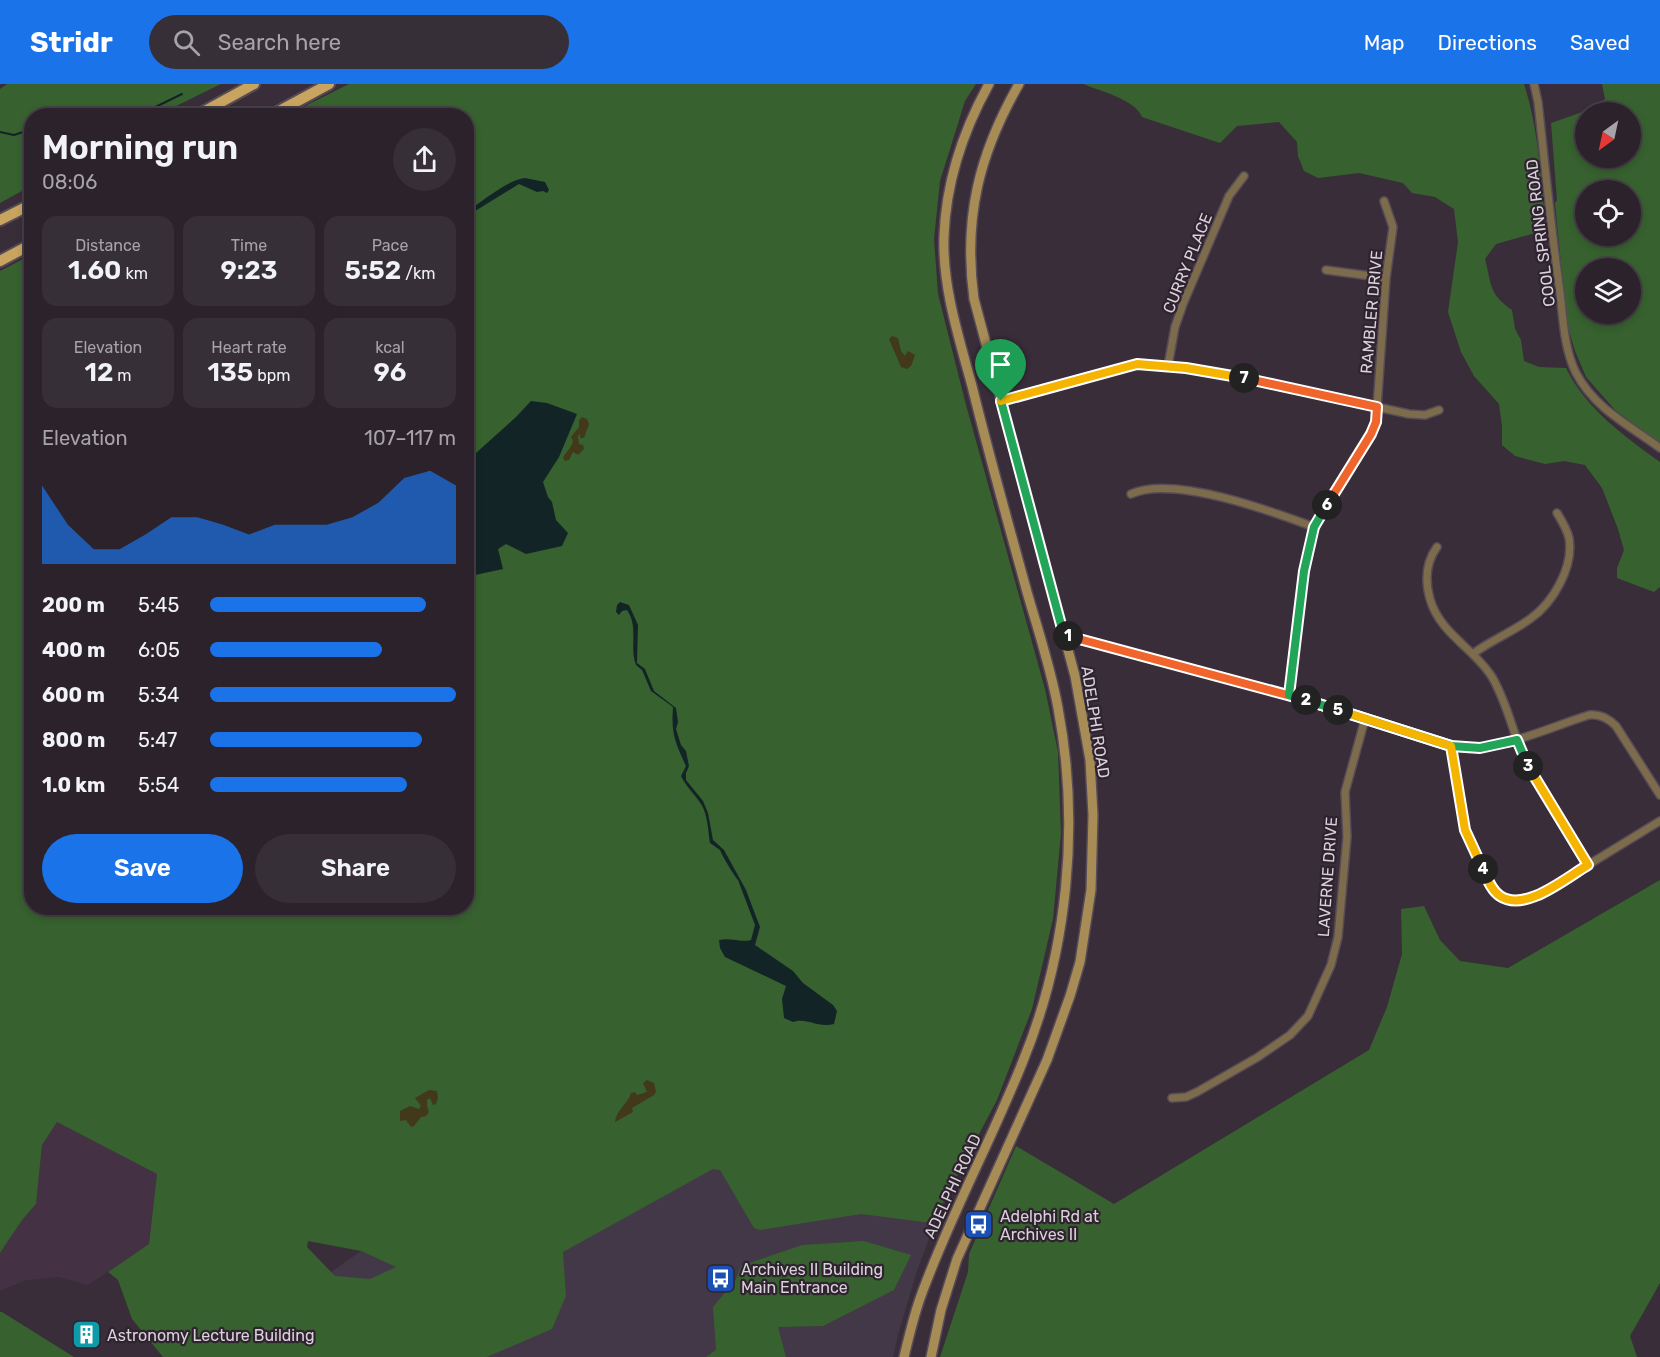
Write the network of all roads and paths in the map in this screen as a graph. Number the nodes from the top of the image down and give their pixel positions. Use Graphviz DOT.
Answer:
graph roads {
  1 [pos="254,84"];
  2 [pos="329,84"];
  3 [pos="989,84"];
  4 [pos="1019,84"];
  5 [pos="1534,84"];
  6 [pos="210,108"];
  7 [pos="285,108"];
  8 [pos="1244,176"];
  9 [pos="1384,201"];
  10 [pos="24,208"];
  11 [pos="0,220"];
  12 [pos="24,248"];
  13 [pos="0,261"];
  14 [pos="1326,270"];
  15 [pos="1386,278"];
  16 [pos="1168,366"];
  17 [pos="1001,401"];
  18 [pos="1377,407"];
  19 [pos="1439,410"];
  20 [pos="1660,448"];
  21 [pos="1131,494"];
  22 [pos="1557,513"];
  23 [pos="1314,527"];
  24 [pos="1437,547"];
  25 [pos="1064,636"];
  26 [pos="1474,653"];
  27 [pos="1289,695"];
  28 [pos="1365,719"];
  29 [pos="1517,740"];
  30 [pos="1451,746"];
  31 [pos="1660,795"];
  32 [pos="1660,821"];
  33 [pos="1588,865"];
  34 [pos="1172,1098"];
  35 [pos="904,1357"];
  36 [pos="931,1357"];
  1 -- 6 [label="main road"];
  2 -- 7 [label="main road"];
  3 -- 35 [label="main road, ADELPHI ROAD"];
  4 -- 17 [label="main road, ADELPHI ROAD"];
  5 -- 20 [label="street, COOL SPRING ROAD"];
  8 -- 16 [label="street, CURRY PLACE"];
  9 -- 15 [label="street, RAMBLER DRIVE"];
  10 -- 11 [label="main road"];
  12 -- 13 [label="main road"];
  14 -- 15 [label="street"];
  15 -- 18 [label="street, RAMBLER DRIVE"];
  16 -- 17 [label="street"];
  16 -- 18 [label="street"];
  17 -- 25 [label="main road, ADELPHI ROAD"];
  18 -- 19 [label="street"];
  18 -- 23 [label="street, RAMBLER DRIVE"];
  21 -- 23 [label="street"];
  22 -- 26 [label="street"];
  23 -- 27 [label="street, RAMBLER DRIVE"];
  24 -- 26 [label="street"];
  25 -- 27 [label="street"];
  25 -- 36 [label="main road, ADELPHI ROAD"];
  26 -- 29 [label="street"];
  27 -- 28 [label="street"];
  28 -- 30 [label="street"];
  28 -- 34 [label="street, LAVERNE DRIVE"];
  29 -- 30 [label="street"];
  29 -- 31 [label="street"];
  29 -- 33 [label="street"];
  30 -- 33 [label="street"];
  32 -- 33 [label="street"];
}
